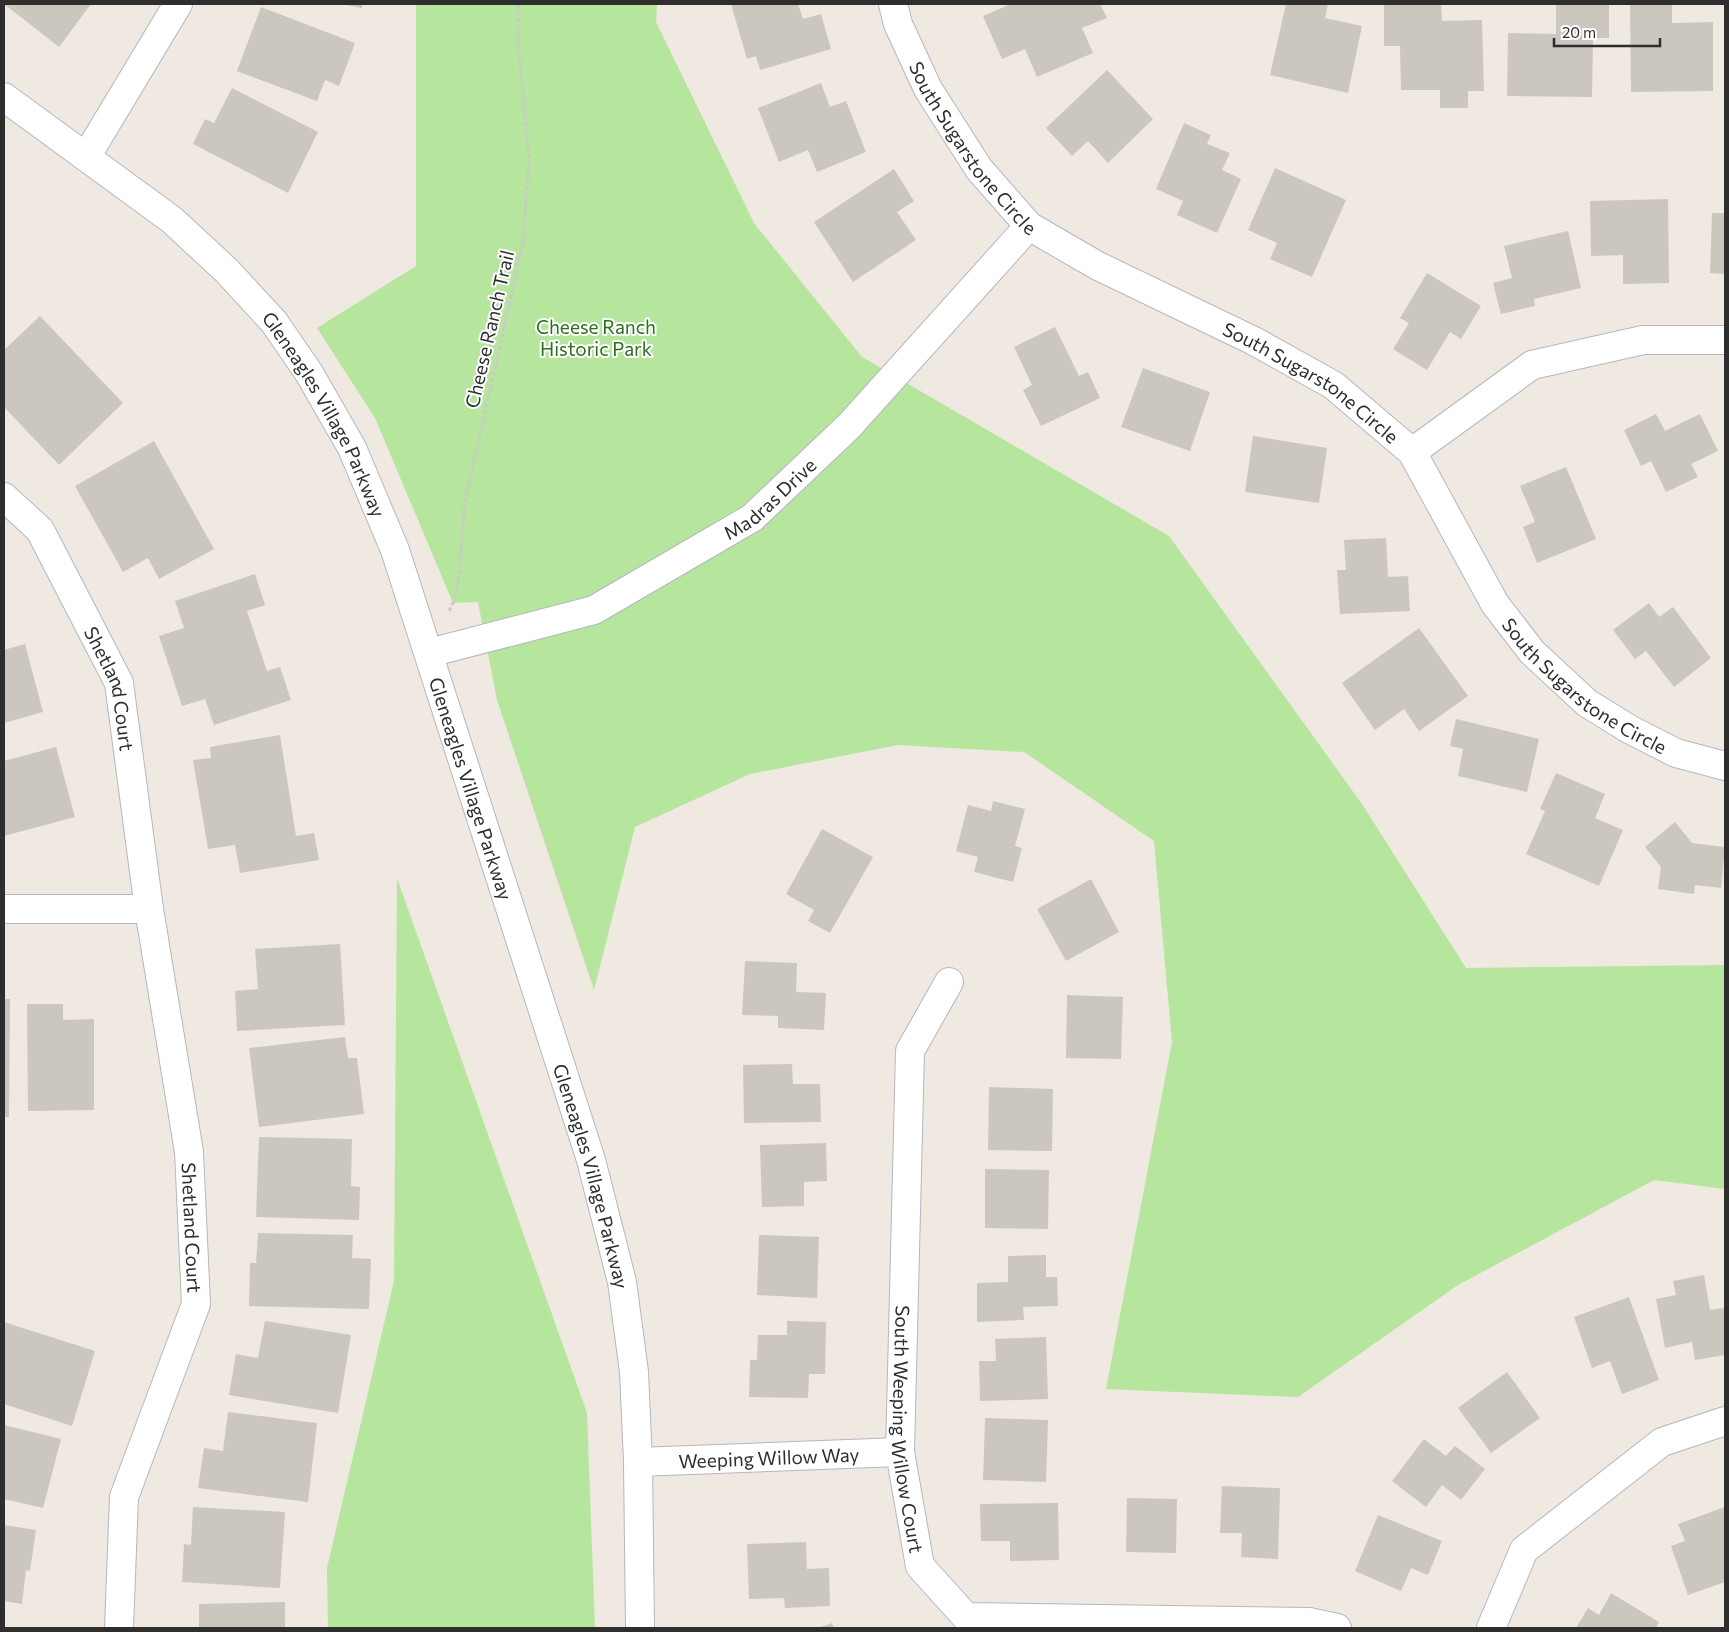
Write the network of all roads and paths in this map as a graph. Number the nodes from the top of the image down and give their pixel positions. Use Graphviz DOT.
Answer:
graph roads {
  1 [pos="178,4"];
  2 [pos="518,4"];
  3 [pos="893,4"];
  4 [pos="4,96"];
  5 [pos="86,157"];
  6 [pos="1029,226"];
  7 [pos="1725,340"];
  8 [pos="1412,452"];
  9 [pos="4,497"];
  10 [pos="429,653"];
  11 [pos="1725,766"];
  12 [pos="4,909"];
  13 [pos="149,909"];
  14 [pos="949,982"];
  15 [pos="1725,1421"];
  16 [pos="900,1452"];
  17 [pos="638,1462"];
  18 [pos="119,1628"];
  19 [pos="640,1628"];
  20 [pos="1337,1628"];
  21 [pos="1491,1628"];
  1 -- 5 [label="street"];
  2 -- 10 [label="path, Cheese Ranch Trail"];
  3 -- 6 [label="street, South Sugarstone Circle"];
  4 -- 5 [label="street, Gleneagles Village Parkway"];
  5 -- 10 [label="street, Gleneagles Village Parkway"];
  6 -- 8 [label="street, South Sugarstone Circle"];
  6 -- 10 [label="street, Madras Drive"];
  7 -- 8 [label="street"];
  8 -- 11 [label="street, South Sugarstone Circle"];
  9 -- 13 [label="street, Shetland Court"];
  10 -- 17 [label="street, Gleneagles Village Parkway"];
  12 -- 13 [label="street"];
  13 -- 18 [label="street, Shetland Court"];
  14 -- 16 [label="street, South Weeping Willow Court"];
  15 -- 21 [label="street"];
  16 -- 17 [label="street, Weeping Willow Way"];
  16 -- 20 [label="street, South Weeping Willow Court"];
  17 -- 19 [label="street, Gleneagles Village Parkway"];
}
